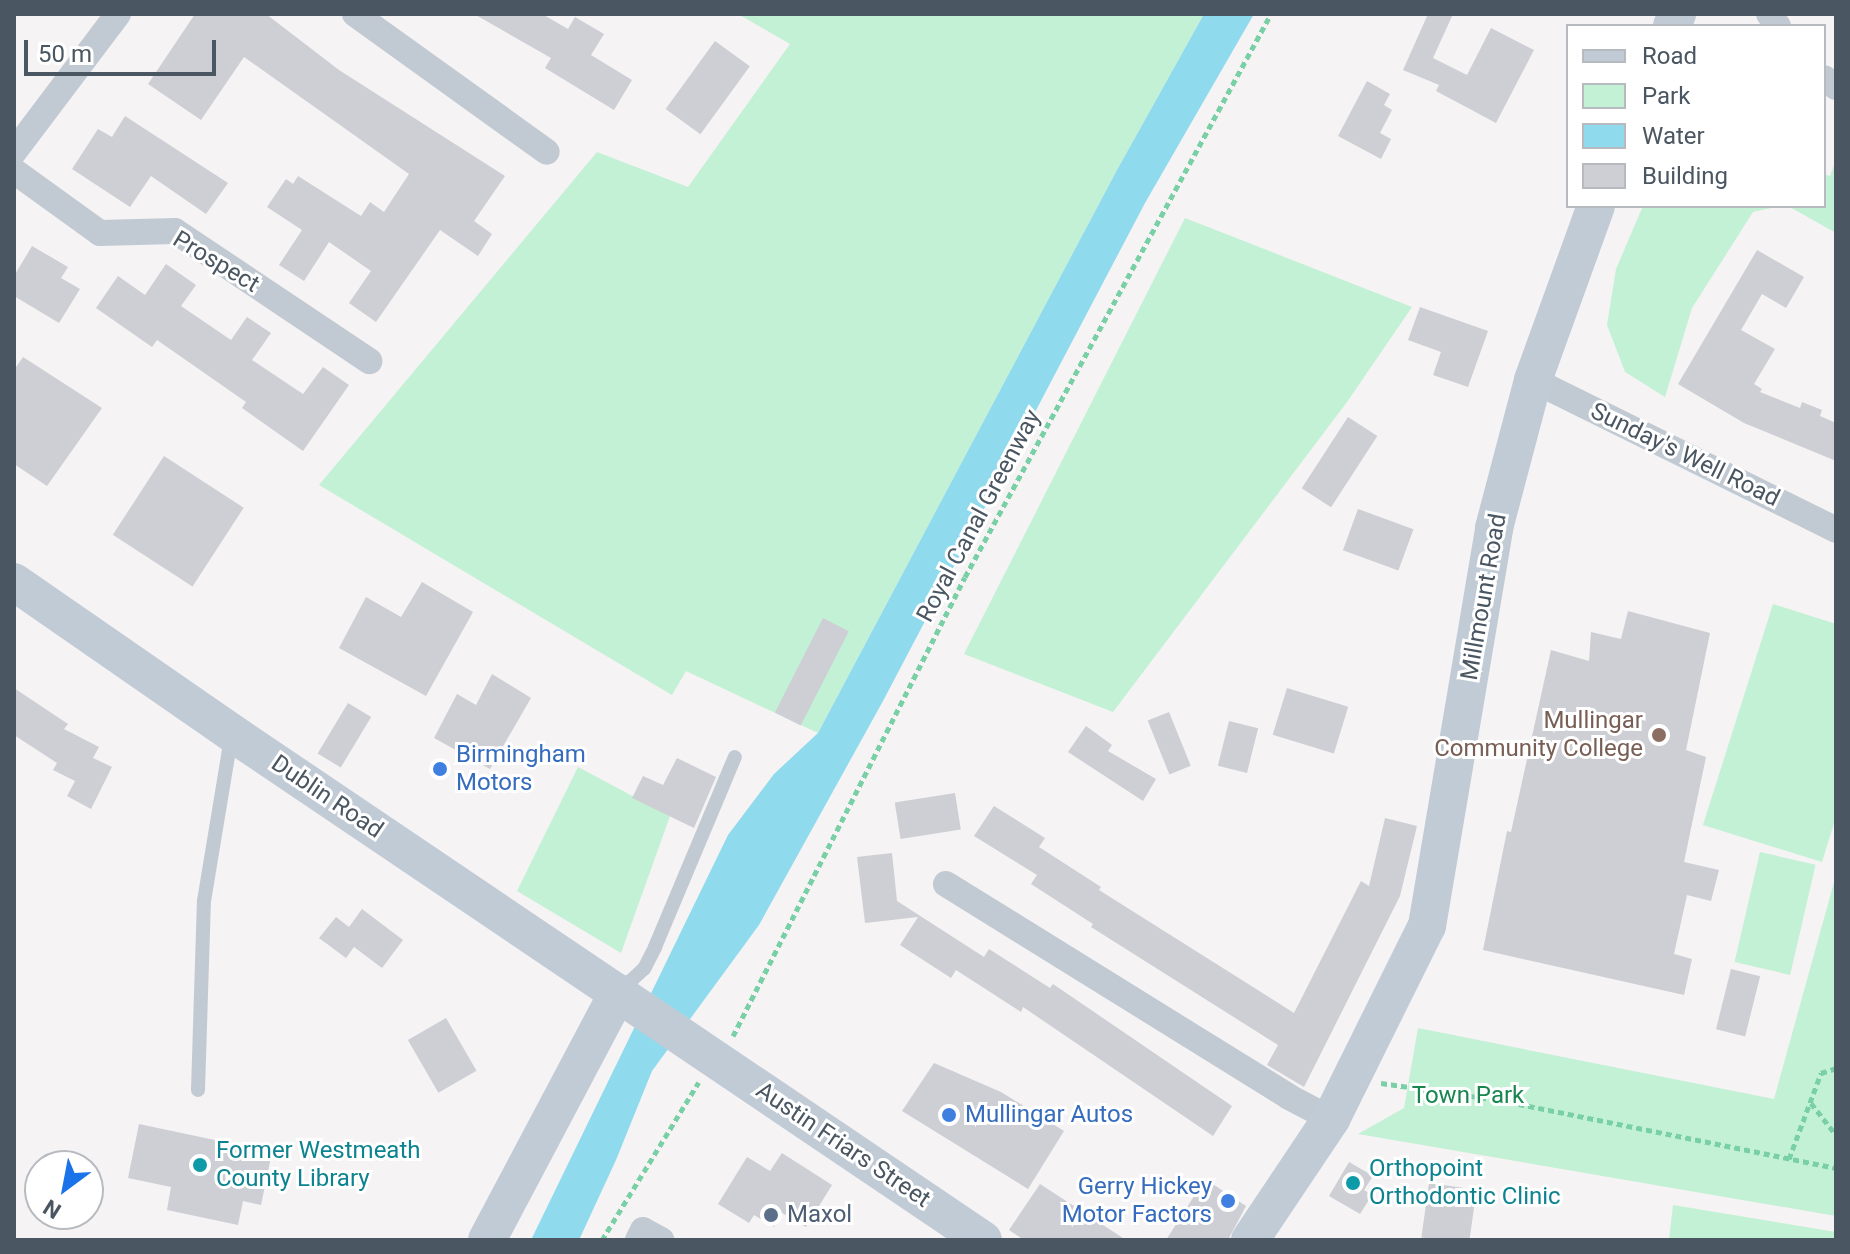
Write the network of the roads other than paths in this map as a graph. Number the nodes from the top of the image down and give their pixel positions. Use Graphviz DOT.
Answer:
graph roads {
  1 [pos="118,14"];
  2 [pos="355,14"];
  3 [pos="14,152"];
  4 [pos="547,152"];
  5 [pos="14,171"];
  6 [pos="1595,208"];
  7 [pos="369,361"];
  8 [pos="1533,380"];
  9 [pos="1836,530"];
  10 [pos="14,582"];
  11 [pos="232,733"];
  12 [pos="735,757"];
  13 [pos="946,884"];
  14 [pos="630,1001"];
  15 [pos="709,1055"];
  16 [pos="198,1090"];
  17 [pos="1331,1119"];
  18 [pos="487,1240"];
  19 [pos="638,1240"];
  20 [pos="661,1240"];
  21 [pos="983,1240"];
  22 [pos="1250,1240"];
  1 -- 3 [label="street"];
  2 -- 4 [label="street"];
  5 -- 7 [label="street, Prospect"];
  6 -- 8 [label="street, Millmount Road"];
  8 -- 9 [label="street, Sunday's Well Road"];
  8 -- 17 [label="street, Millmount Road"];
  10 -- 11 [label="street, Dublin Road"];
  11 -- 14 [label="street, Dublin Road"];
  11 -- 16 [label="lane"];
  12 -- 14 [label="lane"];
  13 -- 17 [label="street"];
  14 -- 15 [label="street, Dublin Road"];
  14 -- 18 [label="street"];
  15 -- 21 [label="street, Austin Friars Street"];
  17 -- 22 [label="street, Millmount Road"];
  19 -- 20 [label="street"];
}
